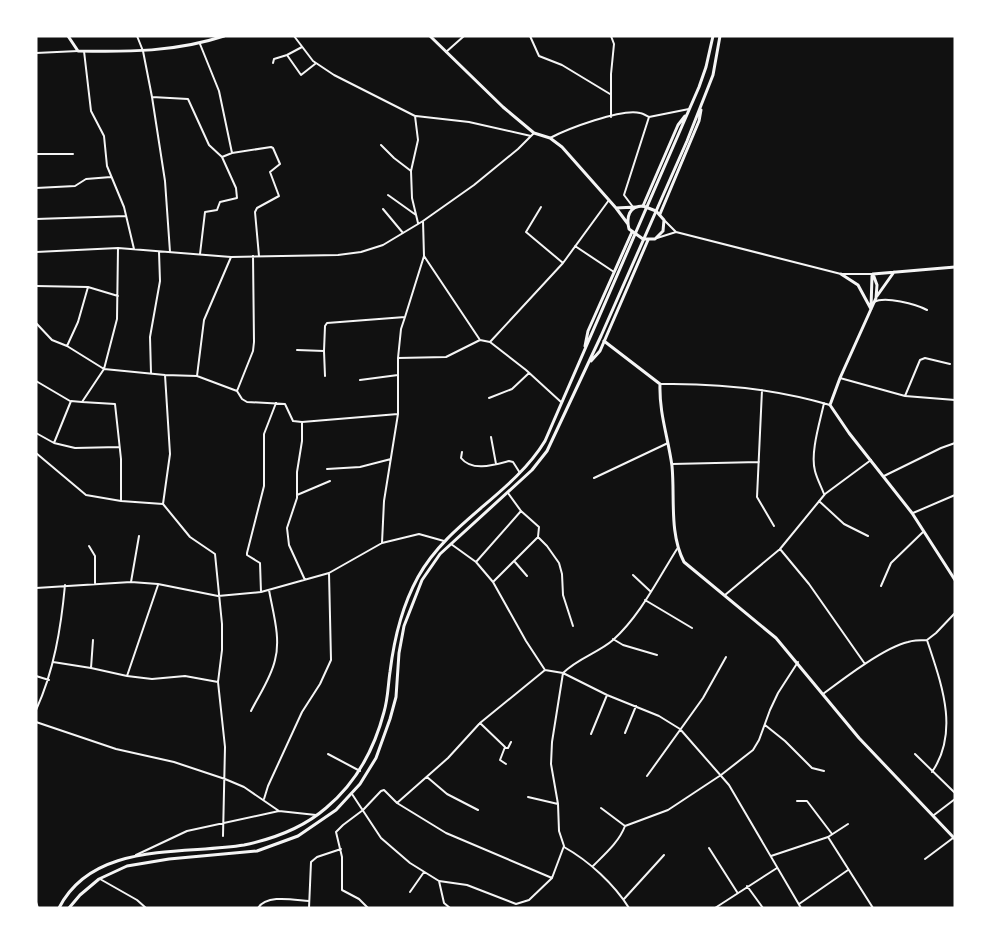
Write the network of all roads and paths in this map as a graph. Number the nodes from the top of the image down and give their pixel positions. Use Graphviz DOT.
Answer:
graph roads {
  1 [pos="68,36"];
  2 [pos="137,36"];
  3 [pos="224,36"];
  4 [pos="294,36"];
  5 [pos="430,36"];
  6 [pos="464,36"];
  7 [pos="530,36"];
  8 [pos="611,36"];
  9 [pos="713,36"];
  10 [pos="720,36"];
  11 [pos="200,43"];
  12 [pos="302,47"];
  13 [pos="78,51"];
  14 [pos="84,51"];
  15 [pos="143,51"];
  16 [pos="446,52"];
  17 [pos="36,53"];
  18 [pos="287,55"];
  19 [pos="273,63"];
  20 [pos="316,63"];
  21 [pos="610,94"];
  22 [pos="152,97"];
  23 [pos="702,104"];
  24 [pos="689,109"];
  25 [pos="415,116"];
  26 [pos="611,117"];
  27 [pos="649,117"];
  28 [pos="534,133"];
  29 [pos="531,136"];
  30 [pos="550,138"];
  31 [pos="381,145"];
  32 [pos="232,153"];
  33 [pos="36,154"];
  34 [pos="73,154"];
  35 [pos="222,157"];
  36 [pos="411,171"];
  37 [pos="111,177"];
  38 [pos="36,189"];
  39 [pos="388,195"];
  40 [pos="609,200"];
  41 [pos="643,206"];
  42 [pos="541,207"];
  43 [pos="634,207"];
  44 [pos="616,208"];
  45 [pos="383,209"];
  46 [pos="660,214"];
  47 [pos="416,215"];
  48 [pos="126,216"];
  49 [pos="36,219"];
  50 [pos="664,220"];
  51 [pos="423,221"];
  52 [pos="418,224"];
  53 [pos="628,224"];
  54 [pos="633,232"];
  55 [pos="676,232"];
  56 [pos="403,233"];
  57 [pos="655,239"];
  58 [pos="648,240"];
  59 [pos="575,246"];
  60 [pos="118,248"];
  61 [pos="134,249"];
  62 [pos="36,252"];
  63 [pos="159,252"];
  64 [pos="170,252"];
  65 [pos="200,254"];
  66 [pos="231,256"];
  67 [pos="253,256"];
  68 [pos="259,256"];
  69 [pos="424,256"];
  70 [pos="563,263"];
  71 [pos="955,267"];
  72 [pos="614,272"];
  73 [pos="894,272"];
  74 [pos="841,274"];
  75 [pos="873,274"];
  76 [pos="36,286"];
  77 [pos="88,287"];
  78 [pos="118,296"];
  79 [pos="875,300"];
  80 [pos="871,309"];
  81 [pos="927,310"];
  82 [pos="405,317"];
  83 [pos="36,323"];
  84 [pos="480,340"];
  85 [pos="604,340"];
  86 [pos="490,342"];
  87 [pos="68,346"];
  88 [pos="297,350"];
  89 [pos="324,351"];
  90 [pos="582,356"];
  91 [pos="398,358"];
  92 [pos="589,362"];
  93 [pos="950,364"];
  94 [pos="104,369"];
  95 [pos="151,373"];
  96 [pos="530,373"];
  97 [pos="165,375"];
  98 [pos="398,375"];
  99 [pos="197,376"];
  100 [pos="325,376"];
  101 [pos="840,378"];
  102 [pos="360,380"];
  103 [pos="36,381"];
  104 [pos="660,384"];
  105 [pos="762,390"];
  106 [pos="237,391"];
  107 [pos="905,396"];
  108 [pos="489,398"];
  109 [pos="955,400"];
  110 [pos="70,401"];
  111 [pos="82,402"];
  112 [pos="276,403"];
  113 [pos="562,403"];
  114 [pos="824,403"];
  115 [pos="830,405"];
  116 [pos="398,414"];
  117 [pos="302,422"];
  118 [pos="36,433"];
  119 [pos="491,437"];
  120 [pos="54,443"];
  121 [pos="668,443"];
  122 [pos="955,443"];
  123 [pos="119,447"];
  124 [pos="462,452"];
  125 [pos="36,453"];
  126 [pos="392,459"];
  127 [pos="871,460"];
  128 [pos="759,462"];
  129 [pos="496,464"];
  130 [pos="671,464"];
  131 [pos="327,470"];
  132 [pos="520,473"];
  133 [pos="884,476"];
  134 [pos="594,478"];
  135 [pos="330,481"];
  136 [pos="508,493"];
  137 [pos="825,494"];
  138 [pos="297,495"];
  139 [pos="955,495"];
  140 [pos="121,501"];
  141 [pos="819,501"];
  142 [pos="163,504"];
  143 [pos="521,511"];
  144 [pos="912,513"];
  145 [pos="774,526"];
  146 [pos="923,532"];
  147 [pos="139,536"];
  148 [pos="868,536"];
  149 [pos="538,537"];
  150 [pos="444,541"];
  151 [pos="382,543"];
  152 [pos="450,544"];
  153 [pos="89,546"];
  154 [pos="677,549"];
  155 [pos="780,549"];
  156 [pos="476,562"];
  157 [pos="515,562"];
  158 [pos="329,573"];
  159 [pos="633,574"];
  160 [pos="527,576"];
  161 [pos="305,580"];
  162 [pos="955,580"];
  163 [pos="131,582"];
  164 [pos="493,582"];
  165 [pos="95,583"];
  166 [pos="158,584"];
  167 [pos="65,585"];
  168 [pos="881,586"];
  169 [pos="36,588"];
  170 [pos="269,590"];
  171 [pos="650,591"];
  172 [pos="261,592"];
  173 [pos="725,595"];
  174 [pos="218,596"];
  175 [pos="645,600"];
  176 [pos="955,613"];
  177 [pos="573,626"];
  178 [pos="693,627"];
  179 [pos="614,639"];
  180 [pos="93,640"];
  181 [pos="927,640"];
  182 [pos="657,655"];
  183 [pos="726,657"];
  184 [pos="53,662"];
  185 [pos="798,662"];
  186 [pos="865,664"];
  187 [pos="91,668"];
  188 [pos="545,670"];
  189 [pos="563,673"];
  190 [pos="36,676"];
  191 [pos="127,676"];
  192 [pos="49,680"];
  193 [pos="218,682"];
  194 [pos="823,694"];
  195 [pos="607,695"];
  196 [pos="636,706"];
  197 [pos="36,710"];
  198 [pos="251,711"];
  199 [pos="36,722"];
  200 [pos="480,723"];
  201 [pos="765,725"];
  202 [pos="680,729"];
  203 [pos="591,734"];
  204 [pos="625,734"];
  205 [pos="511,742"];
  206 [pos="505,748"];
  207 [pos="328,754"];
  208 [pos="915,754"];
  209 [pos="506,764"];
  210 [pos="360,771"];
  211 [pos="824,771"];
  212 [pos="933,772"];
  213 [pos="721,775"];
  214 [pos="647,776"];
  215 [pos="427,777"];
  216 [pos="225,779"];
  217 [pos="345,788"];
  218 [pos="955,793"];
  219 [pos="352,794"];
  220 [pos="528,797"];
  221 [pos="955,799"];
  222 [pos="264,801"];
  223 [pos="797,801"];
  224 [pos="397,803"];
  225 [pos="558,804"];
  226 [pos="601,808"];
  227 [pos="363,810"];
  228 [pos="478,810"];
  229 [pos="279,811"];
  230 [pos="316,815"];
  231 [pos="933,816"];
  232 [pos="224,822"];
  233 [pos="848,824"];
  234 [pos="626,826"];
  235 [pos="832,834"];
  236 [pos="223,836"];
  237 [pos="828,837"];
  238 [pos="954,838"];
  239 [pos="564,846"];
  240 [pos="709,848"];
  241 [pos="341,849"];
  242 [pos="664,855"];
  243 [pos="771,856"];
  244 [pos="131,858"];
  245 [pos="925,859"];
  246 [pos="592,866"];
  247 [pos="777,868"];
  248 [pos="849,870"];
  249 [pos="424,871"];
  250 [pos="552,878"];
  251 [pos="99,879"];
  252 [pos="439,881"];
  253 [pos="747,886"];
  254 [pos="410,892"];
  255 [pos="737,892"];
  256 [pos="624,899"];
  257 [pos="309,901"];
  258 [pos="36,902"];
  259 [pos="63,902"];
  260 [pos="721,904"];
  261 [pos="799,904"];
  262 [pos="38,908"];
  263 [pos="59,908"];
  264 [pos="68,908"];
  265 [pos="146,908"];
  266 [pos="258,908"];
  267 [pos="309,908"];
  268 [pos="368,908"];
  269 [pos="450,908"];
  270 [pos="629,908"];
  271 [pos="715,908"];
  272 [pos="724,908"];
  273 [pos="763,908"];
  274 [pos="801,908"];
  275 [pos="872,908"];
  1 -- 13 [label="main road"];
  2 -- 15 [label="street"];
  3 -- 11 [label="main road"];
  4 -- 12 [label="street"];
  5 -- 16 [label="main road"];
  6 -- 16 [label="street"];
  7 -- 21 [label="street"];
  8 -- 21 [label="street"];
  9 -- 24 [label="main road"];
  10 -- 23 [label="main road"];
  11 -- 15 [label="main road"];
  11 -- 32 [label="street"];
  12 -- 18 [label="street"];
  12 -- 20 [label="street"];
  13 -- 14 [label="main road"];
  13 -- 17 [label="street"];
  14 -- 15 [label="main road"];
  14 -- 37 [label="street"];
  15 -- 22 [label="street"];
  16 -- 28 [label="main road"];
  18 -- 19 [label="street"];
  18 -- 20 [label="street"];
  20 -- 25 [label="street"];
  21 -- 26 [label="street"];
  22 -- 35 [label="street"];
  22 -- 64 [label="street"];
  23 -- 46 [label="main road"];
  23 -- 92 [label="main road"];
  24 -- 27 [label="street"];
  24 -- 41 [label="main road"];
  24 -- 90 [label="main road"];
  25 -- 29 [label="street"];
  25 -- 36 [label="street"];
  26 -- 27 [label="street"];
  26 -- 30 [label="street"];
  27 -- 43 [label="street"];
  28 -- 29 [label="street"];
  28 -- 30 [label="main road"];
  29 -- 51 [label="street"];
  30 -- 40 [label="main road"];
  31 -- 36 [label="street"];
  32 -- 35 [label="street"];
  32 -- 68 [label="street"];
  33 -- 34 [label="street"];
  35 -- 65 [label="street"];
  36 -- 47 [label="street"];
  37 -- 38 [label="street"];
  37 -- 48 [label="street"];
  39 -- 47 [label="street"];
  40 -- 44 [label="main road"];
  40 -- 59 [label="street"];
  41 -- 43 [label="main road"];
  41 -- 46 [label="main road"];
  42 -- 70 [label="street"];
  43 -- 44 [label="main road"];
  43 -- 53 [label="main road"];
  44 -- 53 [label="main road"];
  45 -- 56 [label="street"];
  46 -- 50 [label="main road"];
  47 -- 52 [label="street"];
  48 -- 49 [label="street"];
  48 -- 61 [label="street"];
  50 -- 55 [label="street"];
  50 -- 57 [label="main road"];
  51 -- 52 [label="street"];
  51 -- 69 [label="street"];
  52 -- 56 [label="street"];
  53 -- 54 [label="main road"];
  54 -- 58 [label="main road"];
  54 -- 72 [label="main road"];
  55 -- 57 [label="street"];
  55 -- 74 [label="street"];
  56 -- 68 [label="street"];
  57 -- 58 [label="main road"];
  58 -- 85 [label="main road"];
  59 -- 70 [label="street"];
  59 -- 72 [label="street"];
  60 -- 61 [label="street"];
  60 -- 62 [label="street"];
  60 -- 78 [label="street"];
  61 -- 63 [label="street"];
  63 -- 64 [label="street"];
  63 -- 95 [label="street"];
  64 -- 65 [label="street"];
  65 -- 66 [label="street"];
  66 -- 67 [label="street"];
  66 -- 99 [label="street"];
  67 -- 68 [label="street"];
  67 -- 106 [label="street"];
  69 -- 82 [label="street"];
  69 -- 84 [label="street"];
  70 -- 86 [label="street"];
  71 -- 73 [label="main road"];
  72 -- 90 [label="main road"];
  73 -- 75 [label="main road"];
  73 -- 79 [label="main road"];
  74 -- 75 [label="street"];
  74 -- 80 [label="main road"];
  75 -- 79 [label="main road"];
  75 -- 80 [label="main road"];
  76 -- 77 [label="street"];
  77 -- 78 [label="street"];
  77 -- 87 [label="street"];
  78 -- 94 [label="street"];
  79 -- 80 [label="main road"];
  79 -- 81 [label="street"];
  80 -- 101 [label="main road"];
  82 -- 89 [label="street"];
  82 -- 91 [label="street"];
  83 -- 87 [label="street"];
  84 -- 86 [label="street"];
  84 -- 91 [label="street"];
  85 -- 92 [label="main road"];
  85 -- 104 [label="main road"];
  86 -- 96 [label="street"];
  87 -- 94 [label="street"];
  88 -- 89 [label="street"];
  89 -- 100 [label="street"];
  90 -- 113 [label="main road"];
  91 -- 98 [label="street"];
  92 -- 136 [label="main road"];
  93 -- 107 [label="street"];
  94 -- 95 [label="street"];
  94 -- 111 [label="street"];
  95 -- 97 [label="street"];
  96 -- 108 [label="street"];
  96 -- 113 [label="street"];
  97 -- 99 [label="street"];
  97 -- 142 [label="street"];
  98 -- 102 [label="street"];
  98 -- 116 [label="street"];
  99 -- 106 [label="street"];
  101 -- 107 [label="street"];
  101 -- 115 [label="main road"];
  103 -- 110 [label="street"];
  104 -- 105 [label="street"];
  104 -- 121 [label="main road"];
  105 -- 114 [label="street"];
  105 -- 128 [label="street"];
  106 -- 112 [label="street"];
  107 -- 109 [label="street"];
  110 -- 111 [label="street"];
  110 -- 120 [label="street"];
  111 -- 123 [label="street"];
  112 -- 117 [label="street"];
  112 -- 172 [label="street"];
  113 -- 132 [label="main road"];
  114 -- 115 [label="street"];
  114 -- 137 [label="street"];
  115 -- 127 [label="main road"];
  116 -- 117 [label="street"];
  116 -- 126 [label="street"];
  117 -- 138 [label="street"];
  118 -- 120 [label="street"];
  119 -- 129 [label="street"];
  120 -- 123 [label="street"];
  121 -- 130 [label="main road"];
  121 -- 134 [label="street"];
  122 -- 133 [label="street"];
  123 -- 140 [label="street"];
  124 -- 129 [label="street"];
  125 -- 140 [label="street"];
  126 -- 131 [label="street"];
  126 -- 151 [label="street"];
  127 -- 133 [label="main road"];
  127 -- 137 [label="street"];
  128 -- 130 [label="street"];
  128 -- 145 [label="street"];
  129 -- 132 [label="street"];
  130 -- 154 [label="main road"];
  132 -- 150 [label="main road"];
  133 -- 144 [label="main road"];
  135 -- 138 [label="street"];
  136 -- 143 [label="street"];
  136 -- 152 [label="main road"];
  137 -- 141 [label="street"];
  138 -- 161 [label="street"];
  139 -- 144 [label="street"];
  140 -- 142 [label="street"];
  141 -- 148 [label="street"];
  141 -- 155 [label="street"];
  142 -- 174 [label="street"];
  143 -- 149 [label="street"];
  143 -- 156 [label="street"];
  144 -- 146 [label="main road"];
  146 -- 162 [label="main road"];
  146 -- 168 [label="street"];
  147 -- 163 [label="street"];
  149 -- 157 [label="street"];
  149 -- 177 [label="street"];
  150 -- 151 [label="street"];
  150 -- 152 [label="main road"];
  150 -- 210 [label="main road"];
  151 -- 158 [label="street"];
  152 -- 156 [label="street"];
  152 -- 219 [label="main road"];
  153 -- 165 [label="street"];
  154 -- 171 [label="street"];
  154 -- 173 [label="main road"];
  155 -- 173 [label="street"];
  155 -- 186 [label="street"];
  156 -- 164 [label="street"];
  157 -- 160 [label="street"];
  157 -- 164 [label="street"];
  158 -- 161 [label="street"];
  158 -- 222 [label="street"];
  159 -- 171 [label="street"];
  161 -- 170 [label="street"];
  163 -- 165 [label="street"];
  163 -- 166 [label="street"];
  164 -- 188 [label="street"];
  165 -- 167 [label="street"];
  166 -- 174 [label="street"];
  166 -- 191 [label="street"];
  167 -- 169 [label="street"];
  167 -- 184 [label="street"];
  170 -- 172 [label="street"];
  170 -- 198 [label="street"];
  171 -- 175 [label="street"];
  172 -- 174 [label="street"];
  173 -- 185 [label="main road"];
  174 -- 193 [label="street"];
  175 -- 178 [label="street"];
  175 -- 179 [label="street"];
  176 -- 181 [label="street"];
  179 -- 182 [label="street"];
  179 -- 189 [label="street"];
  180 -- 187 [label="street"];
  181 -- 186 [label="street"];
  181 -- 212 [label="street"];
  183 -- 202 [label="street"];
  184 -- 187 [label="street"];
  184 -- 192 [label="street"];
  185 -- 194 [label="main road"];
  185 -- 201 [label="street"];
  186 -- 194 [label="street"];
  187 -- 191 [label="street"];
  188 -- 189 [label="street"];
  188 -- 200 [label="street"];
  189 -- 195 [label="street"];
  189 -- 225 [label="street"];
  190 -- 192 [label="street"];
  191 -- 193 [label="street"];
  192 -- 197 [label="street"];
  193 -- 216 [label="street"];
  194 -- 231 [label="main road"];
  195 -- 196 [label="street"];
  195 -- 203 [label="street"];
  196 -- 202 [label="street"];
  196 -- 204 [label="street"];
  199 -- 216 [label="street"];
  200 -- 206 [label="street"];
  200 -- 215 [label="street"];
  201 -- 211 [label="street"];
  201 -- 213 [label="street"];
  202 -- 213 [label="street"];
  202 -- 214 [label="street"];
  205 -- 206 [label="street"];
  206 -- 209 [label="street"];
  207 -- 210 [label="street"];
  208 -- 212 [label="street"];
  210 -- 217 [label="main road"];
  212 -- 218 [label="street"];
  213 -- 234 [label="street"];
  213 -- 243 [label="street"];
  215 -- 224 [label="street"];
  215 -- 228 [label="street"];
  216 -- 222 [label="street"];
  216 -- 232 [label="street"];
  217 -- 219 [label="main road"];
  217 -- 230 [label="main road"];
  219 -- 227 [label="street"];
  219 -- 251 [label="main road"];
  220 -- 225 [label="street"];
  221 -- 231 [label="street"];
  222 -- 229 [label="street"];
  223 -- 235 [label="street"];
  224 -- 227 [label="street"];
  224 -- 250 [label="street"];
  225 -- 239 [label="street"];
  226 -- 234 [label="street"];
  227 -- 241 [label="street"];
  227 -- 249 [label="street"];
  229 -- 230 [label="street"];
  229 -- 232 [label="street"];
  230 -- 244 [label="main road"];
  231 -- 238 [label="main road"];
  232 -- 236 [label="street"];
  232 -- 244 [label="street"];
  233 -- 235 [label="street"];
  234 -- 246 [label="street"];
  235 -- 237 [label="street"];
  237 -- 243 [label="street"];
  237 -- 248 [label="street"];
  238 -- 245 [label="street"];
  239 -- 246 [label="street"];
  239 -- 250 [label="street"];
  240 -- 255 [label="street"];
  241 -- 257 [label="street"];
  241 -- 268 [label="street"];
  242 -- 256 [label="street"];
  243 -- 247 [label="street"];
  244 -- 259 [label="main road"];
  246 -- 256 [label="street"];
  247 -- 253 [label="street"];
  247 -- 261 [label="street"];
  248 -- 261 [label="street"];
  248 -- 275 [label="street"];
  249 -- 252 [label="street"];
  249 -- 254 [label="street"];
  250 -- 252 [label="street"];
  251 -- 264 [label="main road"];
  251 -- 265 [label="street"];
  252 -- 269 [label="street"];
  253 -- 255 [label="street"];
  253 -- 273 [label="street"];
  255 -- 260 [label="street"];
  256 -- 270 [label="street"];
  257 -- 266 [label="street"];
  257 -- 267 [label="street"];
  258 -- 262 [label="street"];
  259 -- 263 [label="main road"];
  259 -- 264 [label="street"];
  260 -- 271 [label="street"];
  260 -- 272 [label="street"];
  261 -- 274 [label="street"];
}
